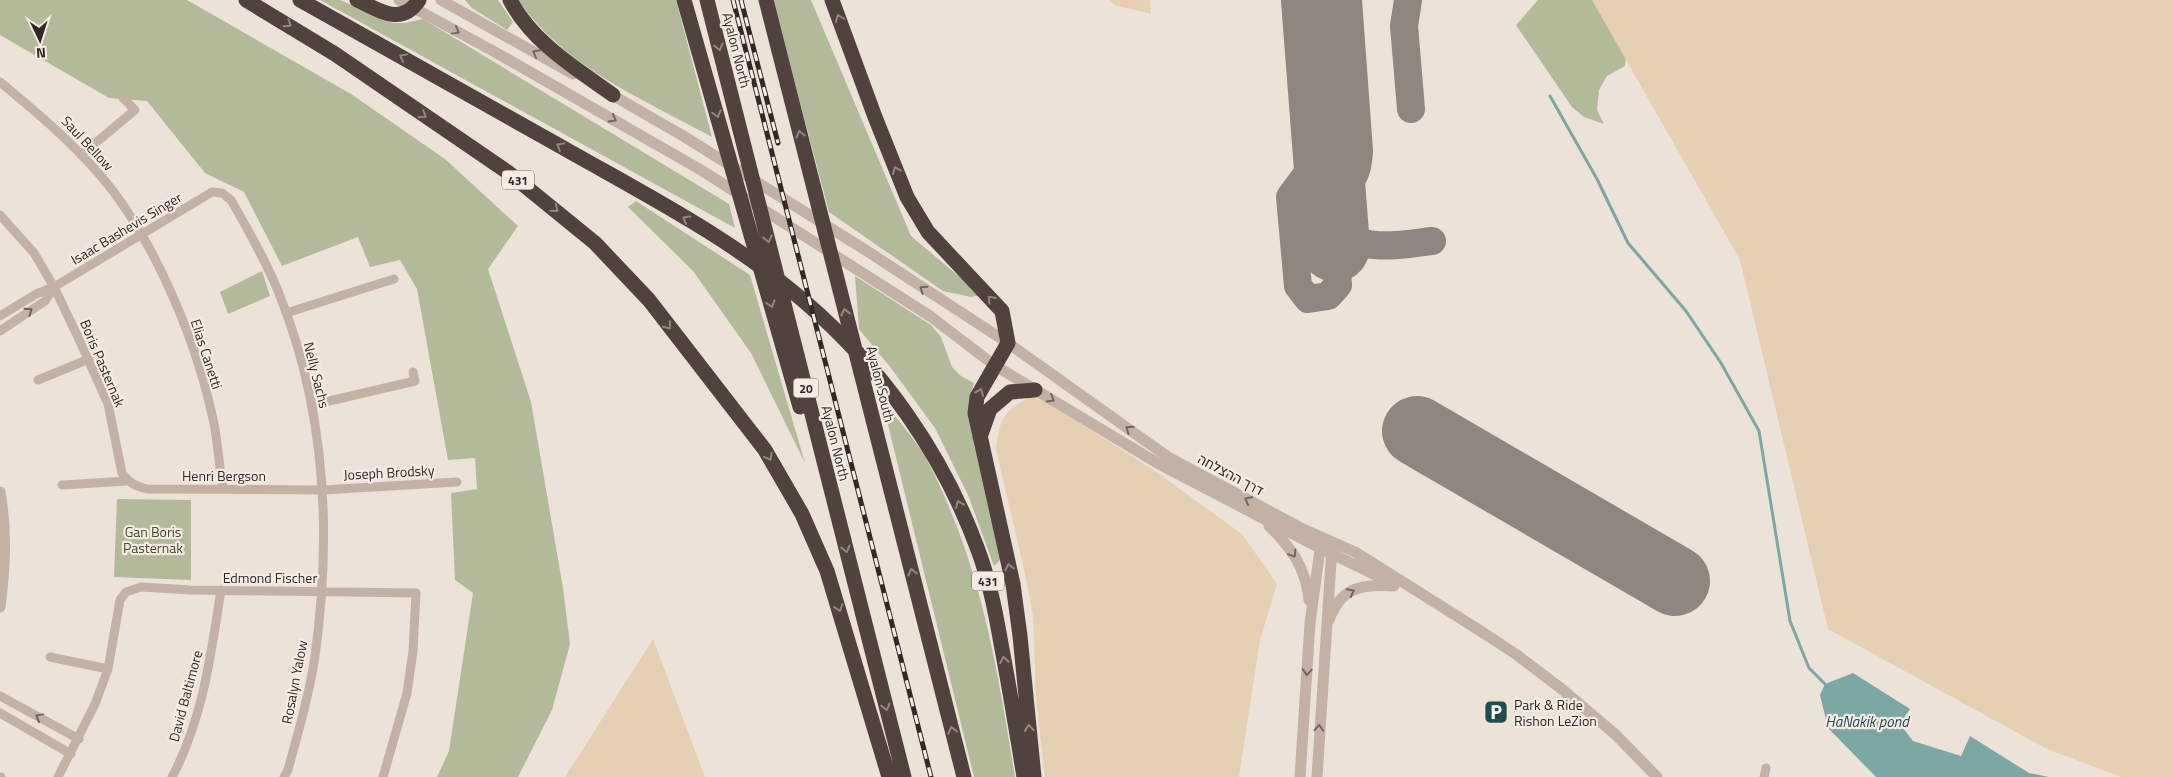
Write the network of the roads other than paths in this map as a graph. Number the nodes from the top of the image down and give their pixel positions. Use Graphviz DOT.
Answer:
graph roads {
  1 [pos="246,0"];
  2 [pos="300,0"];
  3 [pos="357,0"];
  4 [pos="399,0"];
  5 [pos="442,0"];
  6 [pos="510,0"];
  7 [pos="684,0"];
  8 [pos="708,0"];
  9 [pos="766,0"];
  10 [pos="832,0"];
  11 [pos="416,4"];
  12 [pos="0,82"];
  13 [pos="613,95"];
  14 [pos="123,98"];
  15 [pos="81,155"];
  16 [pos="212,192"];
  17 [pos="0,215"];
  18 [pos="4,225"];
  19 [pos="143,235"];
  20 [pos="394,279"];
  21 [pos="54,287"];
  22 [pos="286,313"];
  23 [pos="0,316"];
  24 [pos="0,331"];
  25 [pos="1008,343"];
  26 [pos="89,359"];
  27 [pos="994,365"];
  28 [pos="413,372"];
  29 [pos="38,380"];
  30 [pos="1035,390"];
  31 [pos="312,405"];
  32 [pos="980,439"];
  33 [pos="128,480"];
  34 [pos="457,482"];
  35 [pos="62,485"];
  36 [pos="223,489"];
  37 [pos="323,490"];
  38 [pos="0,492"];
  39 [pos="837,513"];
  40 [pos="1261,517"];
  41 [pos="1326,545"];
  42 [pos="1399,586"];
  43 [pos="221,590"];
  44 [pos="322,591"];
  45 [pos="0,607"];
  46 [pos="1452,613"];
  47 [pos="1310,623"];
  48 [pos="1325,631"];
  49 [pos="50,658"];
  50 [pos="108,668"];
  51 [pos="0,696"];
  52 [pos="0,713"];
  53 [pos="79,738"];
  54 [pos="71,754"];
  55 [pos="58,777"];
  56 [pos="172,777"];
  57 [pos="284,777"];
  58 [pos="384,777"];
  59 [pos="889,777"];
  60 [pos="904,777"];
  61 [pos="964,777"];
  62 [pos="1024,777"];
  63 [pos="1034,777"];
  64 [pos="1300,777"];
  65 [pos="1316,777"];
  66 [pos="1657,777"];
  1 -- 59 [label="highway, 431, one-way"];
  62 -- 2 [label="highway, 431, one-way"];
  3 -- 11 [label="highway"];
  4 -- 11 [label="street, דרך ההצלחה"];
  13 -- 5 [label="street, דרך ההצלחה, one-way"];
  6 -- 13 [label="highway"];
  7 -- 39 [label="highway, one-way"];
  8 -- 39 [label="highway, Ayalon North / 20, one-way"];
  61 -- 9 [label="highway, Ayalon South, one-way"];
  25 -- 10 [label="highway, one-way"];
  11 -- 27 [label="street, דרך ההצלחה, one-way"];
  12 -- 15 [label="street, Saul Bellow"];
  25 -- 13 [label="street, דרך ההצלחה, one-way"];
  14 -- 15 [label="street"];
  15 -- 19 [label="street, Saul Bellow"];
  16 -- 19 [label="street, Isaac Bashevis Singer"];
  16 -- 22 [label="street, Nelly Sachs"];
  17 -- 18 [label="street"];
  18 -- 21 [label="street"];
  19 -- 21 [label="street, Isaac Bashevis Singer"];
  19 -- 36 [label="street, Elias Canetti"];
  20 -- 22 [label="street"];
  21 -- 23 [label="street, Isaac Bashevis Singer"];
  24 -- 21 [label="street, Isaac Bashevis Singer, one-way"];
  21 -- 26 [label="street, Boris Pasternak"];
  22 -- 31 [label="street, Nelly Sachs"];
  25 -- 27 [label="highway"];
  41 -- 25 [label="street, דרך ההצלחה, one-way"];
  26 -- 29 [label="street"];
  26 -- 33 [label="street, Boris Pasternak"];
  27 -- 30 [label="street, דרך ההצלחה"];
  32 -- 27 [label="highway, one-way"];
  28 -- 31 [label="street"];
  30 -- 32 [label="highway"];
  30 -- 40 [label="street, דרך ההצלחה, one-way"];
  31 -- 37 [label="street, Nelly Sachs"];
  63 -- 32 [label="highway, one-way"];
  33 -- 35 [label="street"];
  33 -- 36 [label="street, Henri Bergson"];
  34 -- 37 [label="street, Joseph Brodsky"];
  36 -- 37 [label="street, Henri Bergson"];
  37 -- 44 [label="street, Nelly Sachs"];
  38 -- 45 [label="street"];
  39 -- 60 [label="highway, Ayalon North / 20, one-way"];
  40 -- 41 [label="street, דרך ההצלחה"];
  40 -- 47 [label="street, one-way"];
  41 -- 42 [label="street, דרך ההצלחה"];
  41 -- 46 [label="street, דרך ההצלחה"];
  41 -- 47 [label="street"];
  41 -- 48 [label="street"];
  42 -- 46 [label="street, דרך ההצלחה"];
  48 -- 42 [label="street, one-way"];
  43 -- 44 [label="street, Edmond Fischer"];
  43 -- 50 [label="street, Edmond Fischer"];
  43 -- 56 [label="street, David Baltimore"];
  44 -- 57 [label="street, Rosalyn Yalow"];
  44 -- 58 [label="street, Edmond Fischer"];
  46 -- 66 [label="street, דרך ההצלחה"];
  47 -- 64 [label="street, one-way"];
  65 -- 48 [label="street, one-way"];
  49 -- 50 [label="street"];
  50 -- 53 [label="street"];
  53 -- 51 [label="street, one-way"];
  52 -- 54 [label="street"];
  53 -- 54 [label="street"];
  54 -- 55 [label="street"];
}
